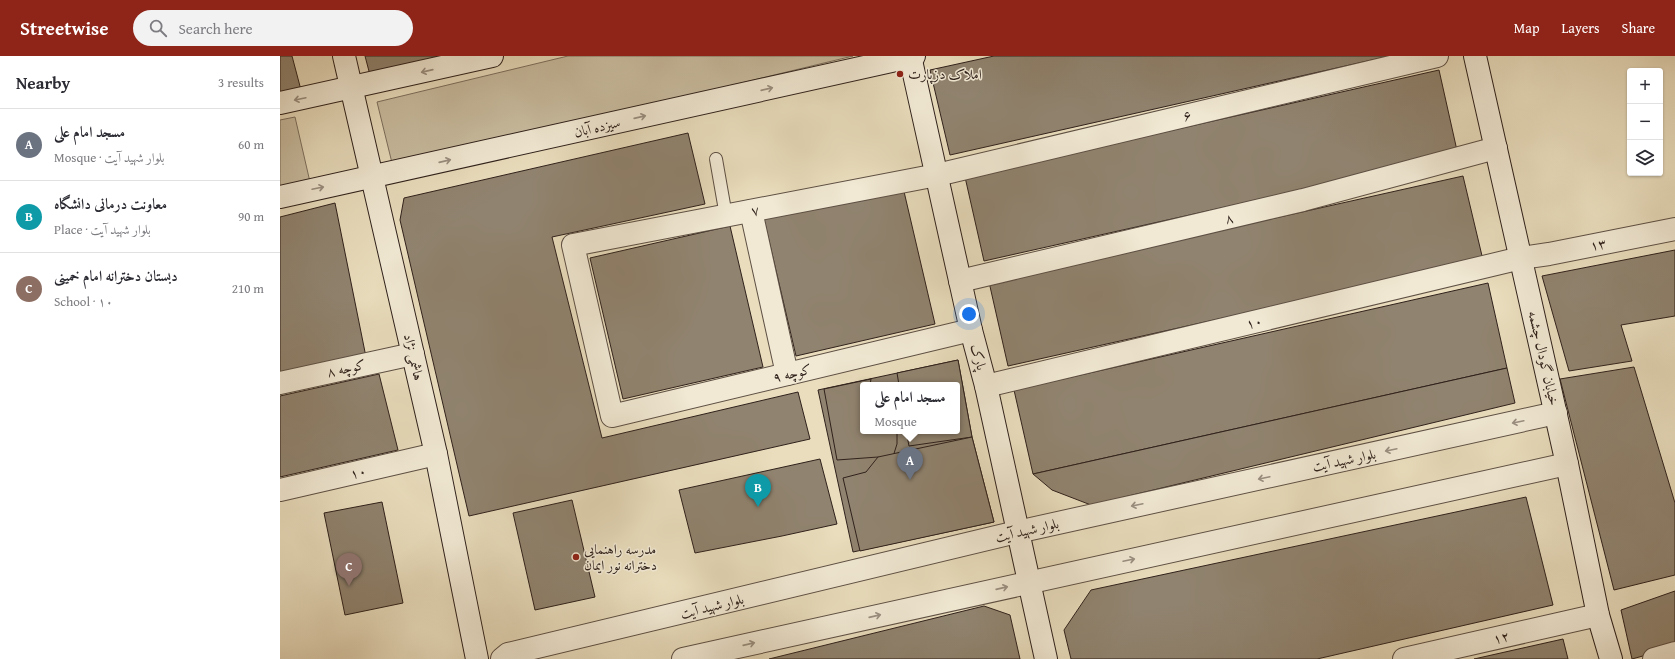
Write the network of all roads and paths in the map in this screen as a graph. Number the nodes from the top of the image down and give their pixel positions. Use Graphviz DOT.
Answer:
graph roads {
  1 [pos="344,56"];
  2 [pos="492,56"];
  3 [pos="911,56"];
  4 [pos="1437,56"];
  5 [pos="1476,56"];
  6 [pos="351,88"];
  7 [pos="280,103"];
  8 [pos="1496,148"];
  9 [pos="716,159"];
  10 [pos="937,175"];
  11 [pos="372,177"];
  12 [pos="280,197"];
  13 [pos="751,211"];
  14 [pos="726,216"];
  15 [pos="1675,229"];
  16 [pos="1521,258"];
  17 [pos="960,281"];
  18 [pos="971,330"];
  19 [pos="413,354"];
  20 [pos="787,374"];
  21 [pos="280,383"];
  22 [pos="986,386"];
  23 [pos="1556,414"];
  24 [pos="612,416"];
  25 [pos="436,454"];
  26 [pos="1567,464"];
  27 [pos="280,490"];
  28 [pos="1017,532"];
  29 [pos="1029,582"];
  30 [pos="1598,615"];
  31 [pos="1675,653"];
  32 [pos="477,659"];
  33 [pos="502,659"];
  34 [pos="683,659"];
  35 [pos="1046,659"];
  36 [pos="1404,659"];
  37 [pos="1611,659"];
  38 [pos="1654,659"];
  1 -- 6 [label="street, هاشمی نژاد"];
  2 -- 6 [label="street, one-way"];
  3 -- 10 [label="street, پارک"];
  11 -- 3 [label="street, سیزده آبان, one-way"];
  4 -- 10 [label="street, ۶"];
  5 -- 8 [label="street, خیابان گودال چشمه"];
  6 -- 7 [label="street, one-way"];
  6 -- 11 [label="street, هاشمی نژاد"];
  8 -- 16 [label="street, خیابان گودال چشمه"];
  8 -- 17 [label="street, ۸"];
  9 -- 14 [label="lane"];
  10 -- 13 [label="street, ۷"];
  10 -- 17 [label="street, پارک"];
  12 -- 11 [label="street, سیزده آبان, one-way"];
  11 -- 19 [label="street, هاشمی نژاد"];
  13 -- 14 [label="street, ۷"];
  13 -- 20 [label="street"];
  14 -- 24 [label="street, ۷"];
  15 -- 16 [label="street, ۱۳"];
  16 -- 22 [label="street, ۱۰"];
  16 -- 23 [label="street, خیابان گودال چشمه"];
  17 -- 18 [label="street, پارک"];
  18 -- 20 [label="street, کوچه ۹"];
  18 -- 22 [label="street, پارک"];
  19 -- 21 [label="street, کوچه ۸"];
  19 -- 25 [label="street, هاشمی نژاد"];
  20 -- 24 [label="street, کوچه ۹"];
  22 -- 28 [label="street, پارک"];
  23 -- 26 [label="street, خیابان گودال چشمه"];
  23 -- 28 [label="street, بلوار شهید آیت, one-way"];
  25 -- 27 [label="street, ۱۰"];
  25 -- 32 [label="street, هاشمی نژاد"];
  29 -- 26 [label="street, one-way"];
  26 -- 30 [label="street, خیابان گودال چشمه"];
  28 -- 29 [label="street, پارک"];
  28 -- 33 [label="street, بلوار شهید آیت"];
  34 -- 29 [label="street, one-way"];
  29 -- 35 [label="street, پارک"];
  30 -- 36 [label="street, ۱۲"];
  30 -- 37 [label="street, خیابان گودال چشمه"];
  31 -- 38 [label="street"];
}
